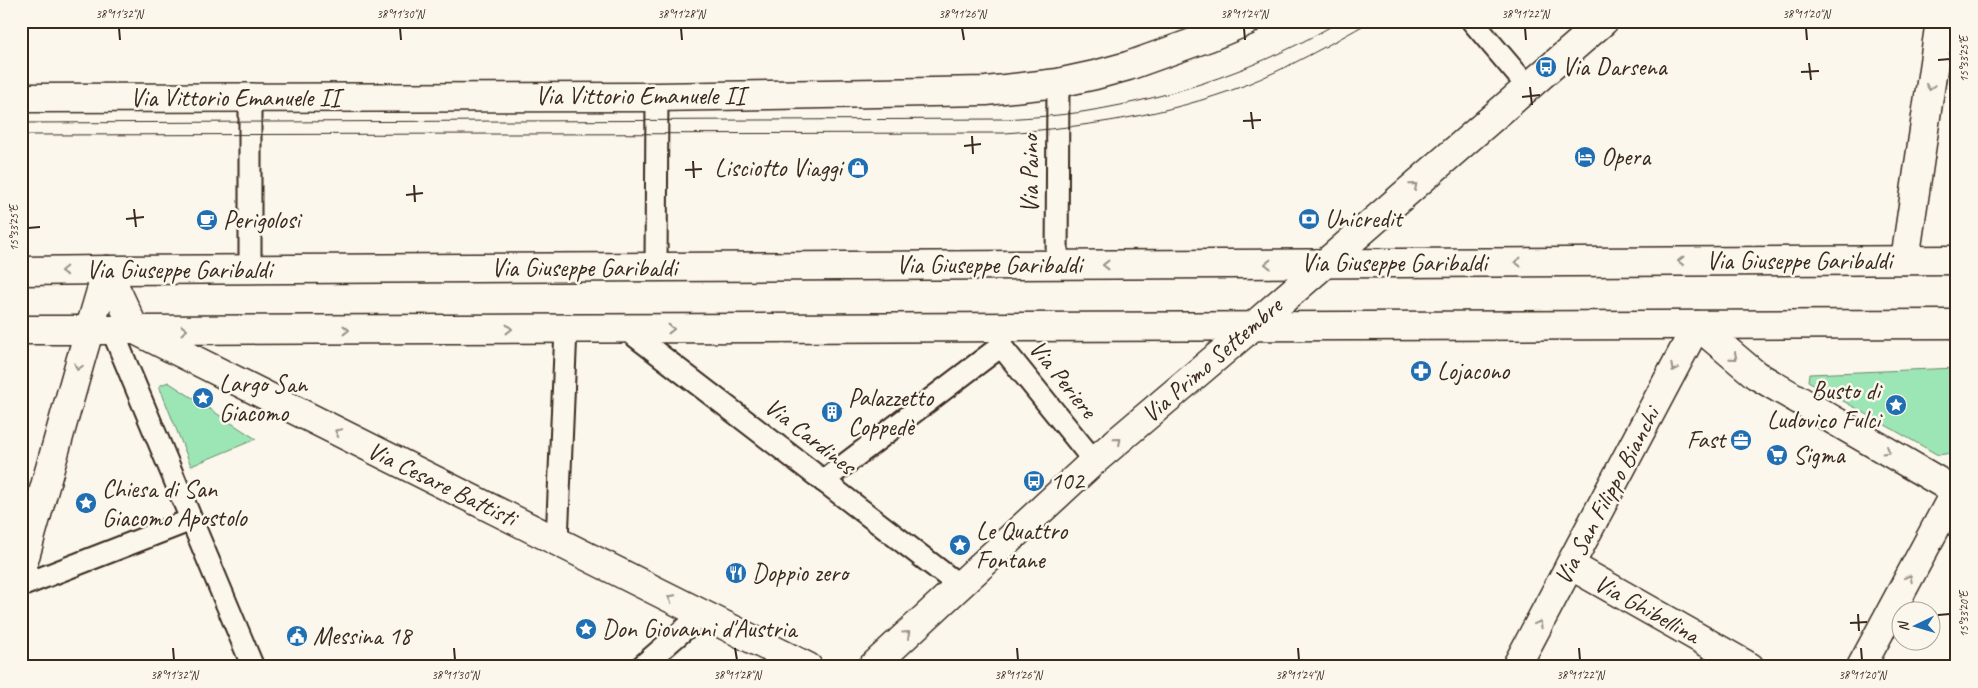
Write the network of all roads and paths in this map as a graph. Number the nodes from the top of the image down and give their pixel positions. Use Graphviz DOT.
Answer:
graph roads {
  1 [pos="1247,21"];
  2 [pos="1472,21"];
  3 [pos="1604,21"];
  4 [pos="1940,21"];
  5 [pos="1058,83"];
  6 [pos="1528,87"];
  7 [pos="657,97"];
  8 [pos="21,98"];
  9 [pos="250,98"];
  10 [pos="1905,260"];
  11 [pos="1957,260"];
  12 [pos="1324,264"];
  13 [pos="1057,265"];
  14 [pos="656,268"];
  15 [pos="108,270"];
  16 [pos="250,270"];
  17 [pos="21,271"];
  18 [pos="1957,324"];
  19 [pos="1697,325"];
  20 [pos="1252,327"];
  21 [pos="566,329"];
  22 [pos="626,329"];
  23 [pos="21,330"];
  24 [pos="112,330"];
  25 [pos="1001,337"];
  26 [pos="1094,461"];
  27 [pos="823,482"];
  28 [pos="1956,490"];
  29 [pos="191,520"];
  30 [pos="558,541"];
  31 [pos="1570,565"];
  32 [pos="21,571"];
  33 [pos="21,586"];
  34 [pos="960,586"];
  35 [pos="702,614"];
  36 [pos="253,667"];
  37 [pos="641,667"];
  38 [pos="808,667"];
  39 [pos="872,667"];
  40 [pos="1516,667"];
  41 [pos="1750,667"];
  42 [pos="1861,667"];
  1 -- 5 [label="street, Via Vittorio Emanuele II"];
  2 -- 6 [label="street"];
  3 -- 6 [label="street, Via Primo Settembre"];
  4 -- 10 [label="street, one-way"];
  5 -- 7 [label="street, Via Vittorio Emanuele II"];
  5 -- 13 [label="street, Via Paino"];
  12 -- 6 [label="street, Via Primo Settembre, one-way"];
  7 -- 9 [label="street, Via Vittorio Emanuele II"];
  7 -- 14 [label="street"];
  8 -- 9 [label="street, Via Vittorio Emanuele II"];
  9 -- 16 [label="street"];
  10 -- 11 [label="street, Via Giuseppe Garibaldi"];
  10 -- 12 [label="street, Via Giuseppe Garibaldi, one-way"];
  12 -- 13 [label="street, Via Giuseppe Garibaldi, one-way"];
  12 -- 20 [label="street, Via Primo Settembre"];
  13 -- 14 [label="street, Via Giuseppe Garibaldi"];
  14 -- 16 [label="street, Via Giuseppe Garibaldi"];
  15 -- 16 [label="street, Via Giuseppe Garibaldi"];
  15 -- 17 [label="street, Via Giuseppe Garibaldi, one-way"];
  15 -- 24 [label="street"];
  15 -- 24 [label="street"];
  18 -- 19 [label="street"];
  19 -- 20 [label="street"];
  19 -- 28 [label="street, one-way"];
  19 -- 31 [label="street, Via San Filippo Bianchi, one-way"];
  20 -- 25 [label="street"];
  26 -- 20 [label="street, Via Primo Settembre, one-way"];
  21 -- 22 [label="street"];
  24 -- 21 [label="street, one-way"];
  21 -- 30 [label="street"];
  22 -- 25 [label="street, one-way"];
  22 -- 27 [label="street, Via Cardines"];
  23 -- 24 [label="street"];
  24 -- 29 [label="street"];
  30 -- 24 [label="street, Via Cesare Battisti, one-way"];
  24 -- 32 [label="street, one-way"];
  25 -- 26 [label="street, Via Periere"];
  25 -- 27 [label="street"];
  26 -- 34 [label="street, Via Primo Settembre"];
  27 -- 34 [label="street, Via Cardines"];
  42 -- 28 [label="street, one-way"];
  29 -- 33 [label="street"];
  29 -- 36 [label="street"];
  35 -- 30 [label="street, Via Cesare Battisti, one-way"];
  40 -- 31 [label="street, Via San Filippo Bianchi, one-way"];
  31 -- 41 [label="street, Via Ghibellina"];
  39 -- 34 [label="street, Via Primo Settembre, one-way"];
  35 -- 37 [label="street"];
  35 -- 38 [label="street, Via Cesare Battisti"];
}
